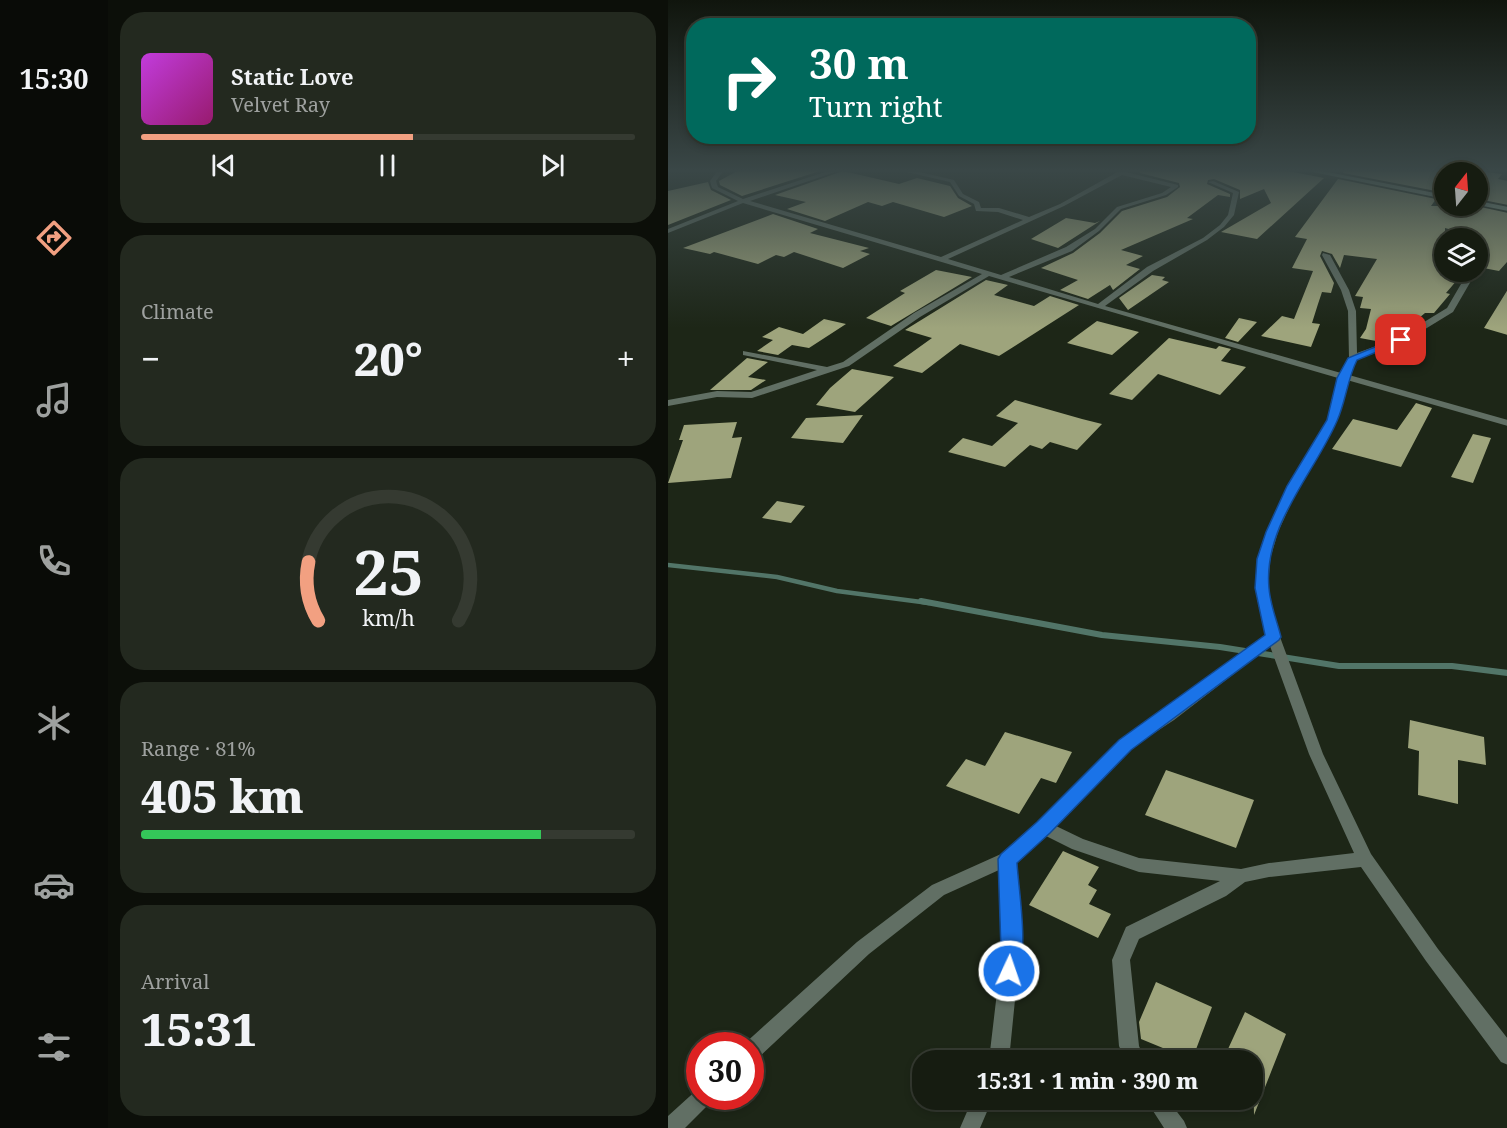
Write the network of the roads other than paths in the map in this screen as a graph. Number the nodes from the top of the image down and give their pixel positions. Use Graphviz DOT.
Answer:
graph roads {
  1 [pos="689,223"];
  2 [pos="818,223"];
  3 [pos="1024,223"];
  4 [pos="1105,223"];
  5 [pos="1225,223"];
  6 [pos="668,231"];
  7 [pos="1326,255"];
  8 [pos="943,259"];
  9 [pos="990,273"];
  10 [pos="1003,277"];
  11 [pos="1466,282"];
  12 [pos="1100,306"];
  13 [pos="746,353"];
  14 [pos="1353,358"];
  15 [pos="829,370"];
  16 [pos="1343,378"];
  17 [pos="668,403"];
  18 [pos="1508,423"];
  19 [pos="1273,637"];
  20 [pos="1044,828"];
  21 [pos="1007,859"];
  22 [pos="1365,859"];
  23 [pos="1241,876"];
  24 [pos="764,1039"];
  25 [pos="999,1050"];
  26 [pos="1131,1050"];
  27 [pos="1508,1055"];
  28 [pos="688,1110"];
  29 [pos="978,1110"];
  30 [pos="1164,1110"];
  31 [pos="671,1128"];
  32 [pos="970,1128"];
  33 [pos="1177,1128"];
  1 -- 6 [label="street"];
  2 -- 8 [label="street"];
  3 -- 8 [label="street"];
  4 -- 10 [label="street"];
  5 -- 12 [label="street"];
  7 -- 14 [label="street"];
  8 -- 9 [label="street"];
  9 -- 10 [label="street"];
  9 -- 15 [label="street"];
  10 -- 12 [label="street"];
  11 -- 14 [label="street"];
  12 -- 16 [label="street"];
  13 -- 15 [label="street"];
  14 -- 16 [label="street"];
  15 -- 17 [label="street"];
  16 -- 18 [label="street"];
  16 -- 19 [label="street"];
  19 -- 20 [label="street"];
  19 -- 22 [label="street"];
  20 -- 21 [label="street"];
  20 -- 23 [label="street"];
  21 -- 24 [label="street"];
  21 -- 25 [label="street"];
  22 -- 23 [label="street"];
  22 -- 27 [label="street"];
  23 -- 26 [label="street"];
  28 -- 31 [label="street"];
  29 -- 32 [label="street"];
  30 -- 33 [label="street"];
}
